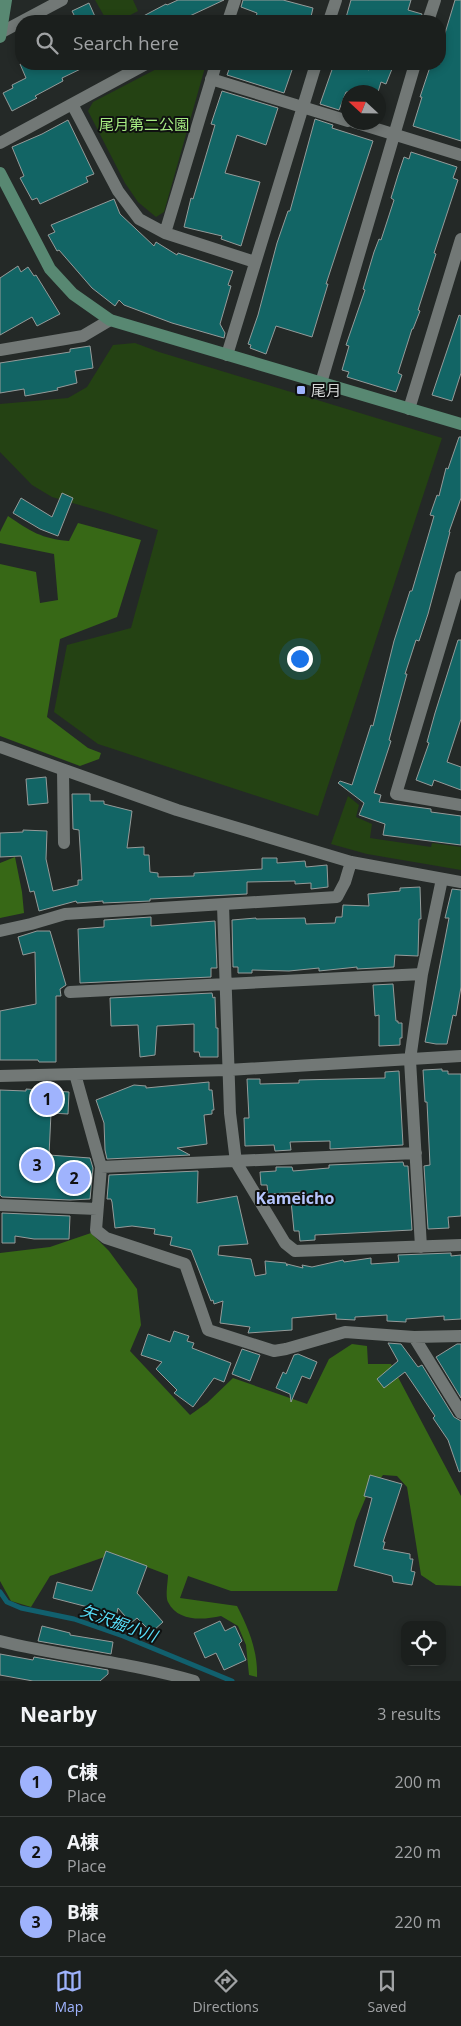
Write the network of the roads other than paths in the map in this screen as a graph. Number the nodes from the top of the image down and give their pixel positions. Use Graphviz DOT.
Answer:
graph roads {
  1 [pos="6,0"];
  2 [pos="62,0"];
  3 [pos="235,0"];
  4 [pos="336,0"];
  5 [pos="434,0"];
  6 [pos="35,15"];
  7 [pos="229,15"];
  8 [pos="331,15"];
  9 [pos="430,15"];
  10 [pos="15,26"];
  11 [pos="0,34"];
  12 [pos="135,70"];
  13 [pos="214,70"];
  14 [pos="314,70"];
  15 [pos="414,70"];
  16 [pos="211,79"];
  17 [pos="72,104"];
  18 [pos="303,107"];
  19 [pos="341,119"];
  20 [pos="379,130"];
  21 [pos="394,135"];
  22 [pos="0,143"];
  23 [pos="461,155"];
  24 [pos="0,174"];
  25 [pos="165,233"];
  26 [pos="461,239"];
  27 [pos="255,262"];
  28 [pos="110,320"];
  29 [pos="0,350"];
  30 [pos="227,355"];
  31 [pos="321,383"];
  32 [pos="409,409"];
  33 [pos="461,424"];
  34 [pos="461,577"];
  35 [pos="0,747"];
  36 [pos="63,770"];
  37 [pos="461,805"];
  38 [pos="64,843"];
  39 [pos="351,862"];
  40 [pos="442,879"];
  41 [pos="461,882"];
  42 [pos="223,905"];
  43 [pos="0,931"];
  44 [pos="422,974"];
  45 [pos="226,984"];
  46 [pos="70,992"];
  47 [pos="461,1056"];
  48 [pos="410,1060"];
  49 [pos="228,1070"];
  50 [pos="75,1074"];
  51 [pos="0,1076"];
  52 [pos="416,1153"];
  53 [pos="236,1162"];
  54 [pos="101,1167"];
  55 [pos="0,1205"];
  56 [pos="97,1209"];
  57 [pos="461,1244"];
  58 [pos="421,1247"];
  59 [pos="461,1336"];
  60 [pos="414,1337"];
  61 [pos="461,1413"];
  62 [pos="0,1640"];
  63 [pos="194,1681"];
  1 -- 11 [label="street"];
  2 -- 6 [label="street"];
  3 -- 7 [label="street"];
  4 -- 8 [label="street"];
  5 -- 9 [label="street"];
  10 -- 11 [label="street"];
  12 -- 17 [label="street"];
  13 -- 16 [label="street"];
  14 -- 18 [label="street"];
  15 -- 21 [label="street"];
  16 -- 18 [label="street"];
  16 -- 25 [label="street"];
  17 -- 22 [label="street"];
  17 -- 25 [label="street"];
  18 -- 19 [label="street"];
  18 -- 27 [label="street"];
  20 -- 21 [label="street"];
  21 -- 23 [label="street"];
  21 -- 31 [label="street"];
  24 -- 28 [label="street"];
  25 -- 27 [label="street"];
  26 -- 32 [label="street"];
  27 -- 30 [label="street"];
  28 -- 29 [label="street"];
  28 -- 30 [label="street"];
  30 -- 31 [label="street"];
  31 -- 32 [label="street"];
  32 -- 33 [label="street"];
  34 -- 37 [label="street"];
  35 -- 36 [label="street"];
  36 -- 38 [label="street"];
  36 -- 39 [label="street"];
  39 -- 40 [label="street"];
  39 -- 42 [label="street"];
  40 -- 41 [label="street"];
  40 -- 44 [label="street"];
  42 -- 43 [label="street"];
  42 -- 45 [label="street"];
  44 -- 45 [label="street"];
  44 -- 48 [label="street"];
  45 -- 46 [label="street"];
  45 -- 49 [label="street"];
  47 -- 48 [label="street"];
  48 -- 49 [label="street"];
  48 -- 52 [label="street"];
  49 -- 50 [label="street"];
  49 -- 53 [label="street"];
  50 -- 51 [label="street"];
  50 -- 54 [label="street"];
  52 -- 53 [label="street"];
  52 -- 58 [label="street"];
  53 -- 54 [label="street"];
  53 -- 58 [label="street"];
  54 -- 56 [label="street"];
  55 -- 56 [label="street"];
  56 -- 60 [label="street"];
  57 -- 58 [label="street"];
  59 -- 60 [label="street"];
  60 -- 61 [label="street"];
  62 -- 63 [label="street"];
}
